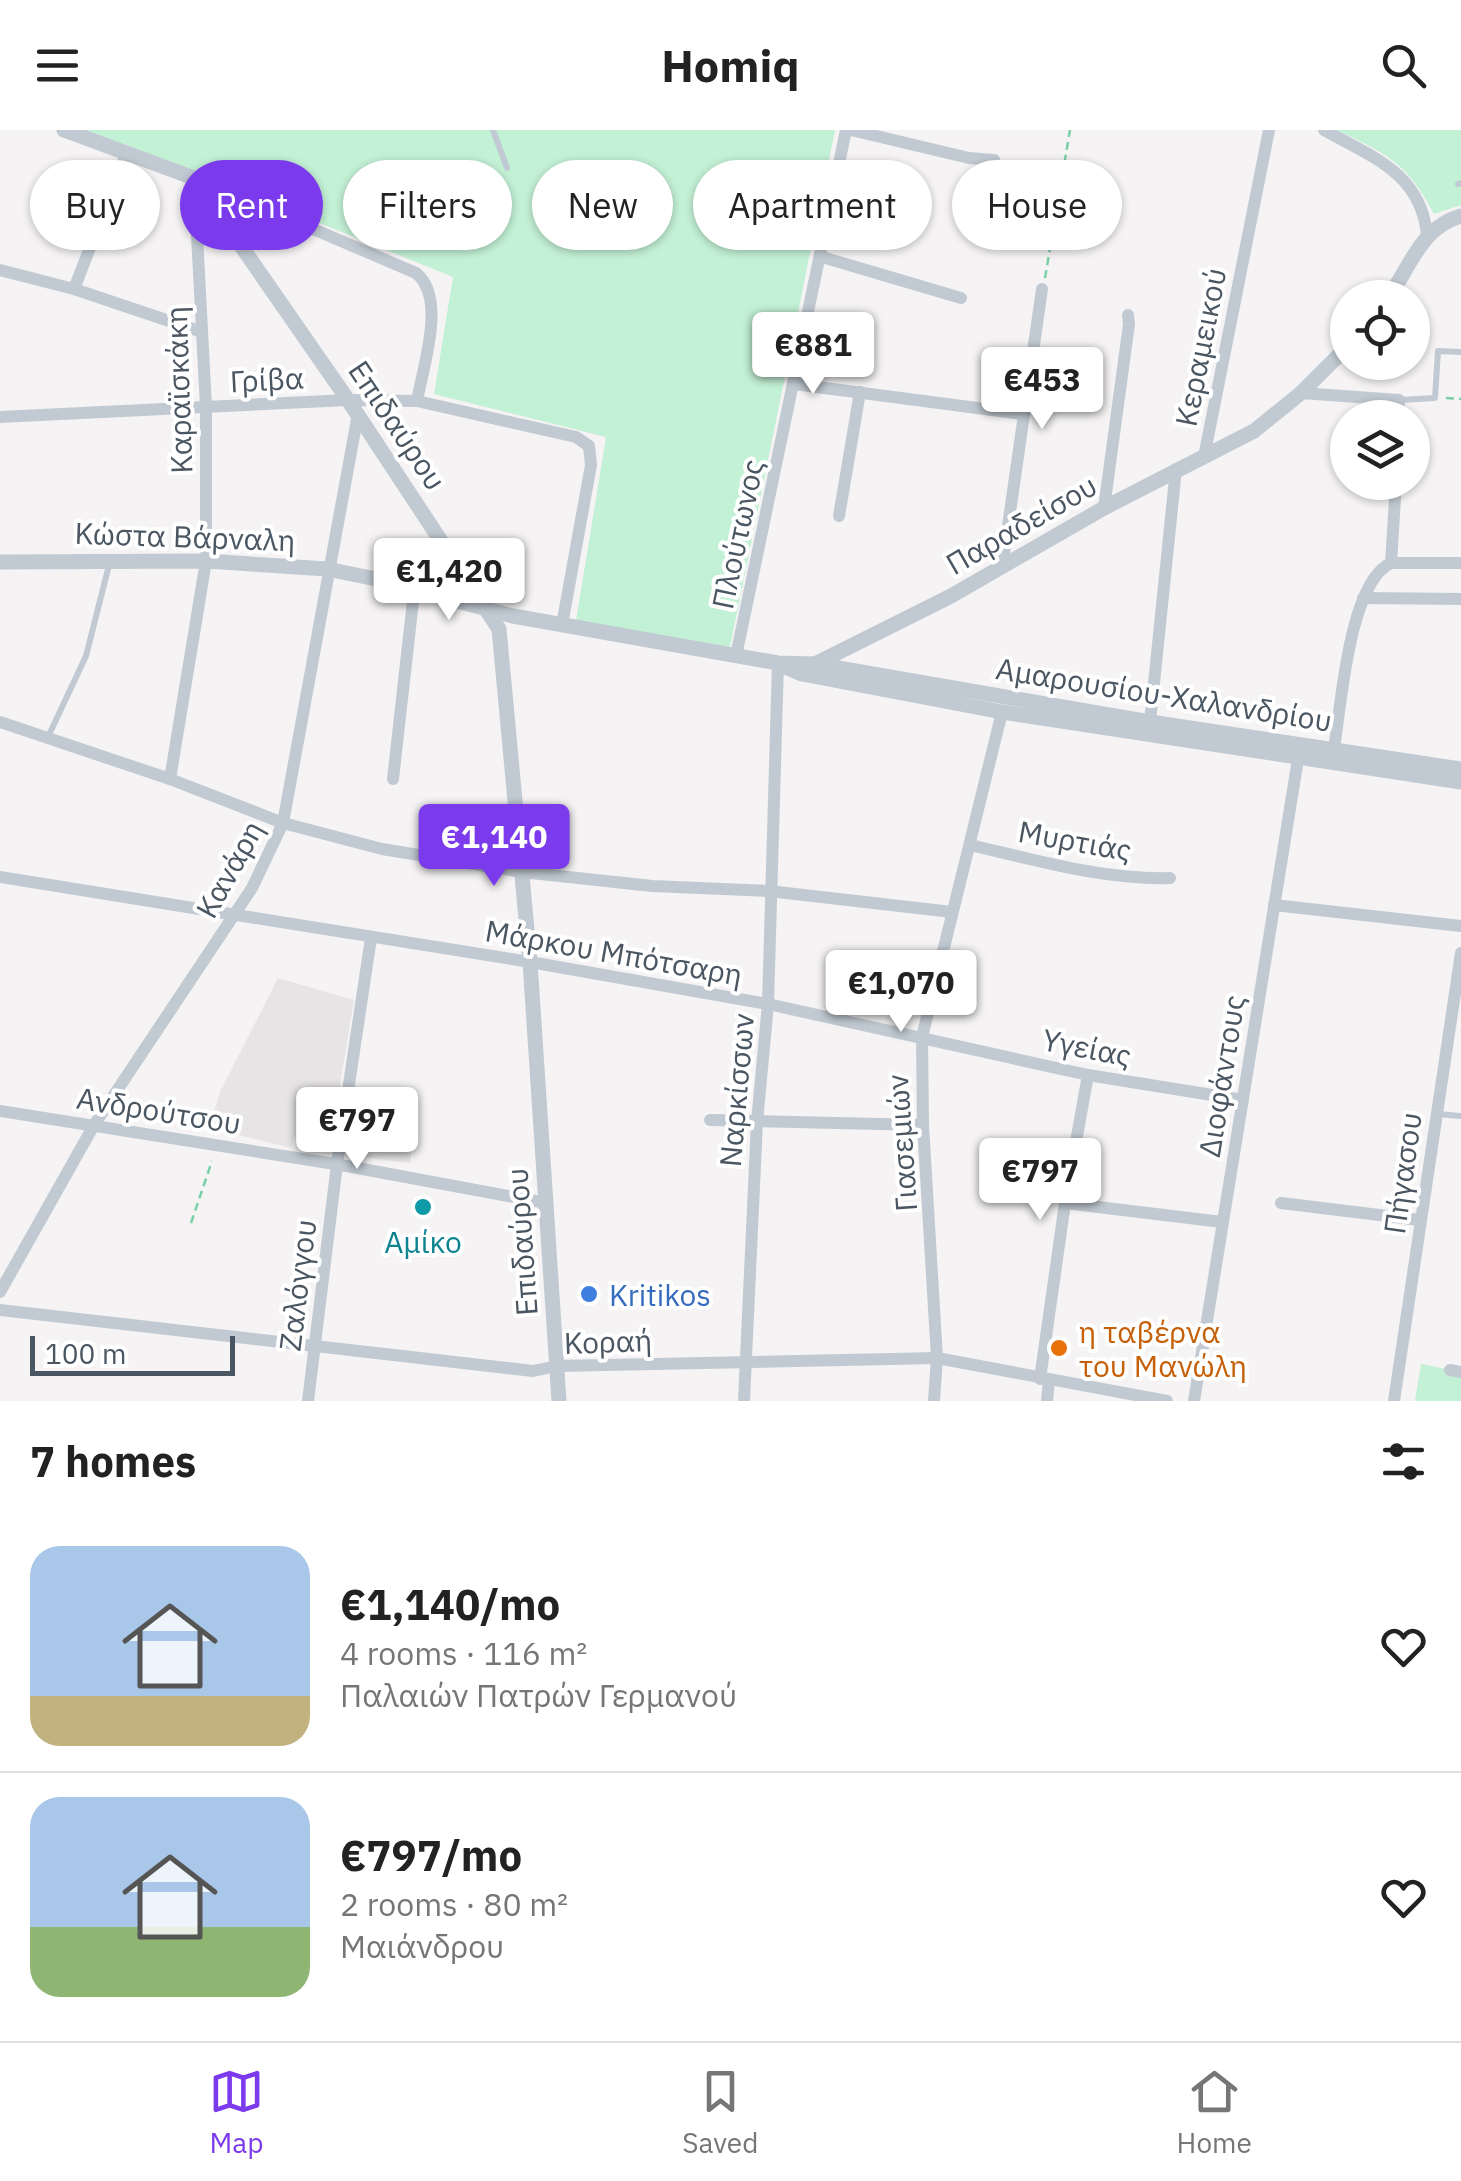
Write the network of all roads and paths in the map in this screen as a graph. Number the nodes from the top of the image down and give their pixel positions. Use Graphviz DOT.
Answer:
graph roads {
  1 [pos="63,130"];
  2 [pos="493,130"];
  3 [pos="848,130"];
  4 [pos="1070,130"];
  5 [pos="1269,130"];
  6 [pos="1324,130"];
  7 [pos="128,152"];
  8 [pos="504,160"];
  9 [pos="994,160"];
  10 [pos="180,172"];
  11 [pos="1461,216"];
  12 [pos="323,233"];
  13 [pos="1427,235"];
  14 [pos="198,250"];
  15 [pos="244,250"];
  16 [pos="822,257"];
  17 [pos="0,270"];
  18 [pos="1399,280"];
  19 [pos="74,289"];
  20 [pos="1042,289"];
  21 [pos="961,298"];
  22 [pos="1128,315"];
  23 [pos="202,332"];
  24 [pos="1461,352"];
  25 [pos="1330,364"];
  26 [pos="794,384"];
  27 [pos="860,392"];
  28 [pos="1301,393"];
  29 [pos="1435,398"];
  30 [pos="1461,399"];
  31 [pos="1399,400"];
  32 [pos="417,401"];
  33 [pos="206,407"];
  34 [pos="353,407"];
  35 [pos="1022,414"];
  36 [pos="0,418"];
  37 [pos="1204,457"];
  38 [pos="1176,469"];
  39 [pos="1395,500"];
  40 [pos="1104,508"];
  41 [pos="839,516"];
  42 [pos="110,559"];
  43 [pos="206,561"];
  44 [pos="456,561"];
  45 [pos="0,562"];
  46 [pos="1461,562"];
  47 [pos="1391,563"];
  48 [pos="1002,568"];
  49 [pos="327,570"];
  50 [pos="420,592"];
  51 [pos="1363,598"];
  52 [pos="1461,599"];
  53 [pos="488,610"];
  54 [pos="513,616"];
  55 [pos="562,625"];
  56 [pos="502,640"];
  57 [pos="863,640"];
  58 [pos="736,656"];
  59 [pos="778,663"];
  60 [pos="815,664"];
  61 [pos="858,672"];
  62 [pos="868,688"];
  63 [pos="1002,712"];
  64 [pos="0,722"];
  65 [pos="1150,722"];
  66 [pos="47,738"];
  67 [pos="1334,748"];
  68 [pos="1298,759"];
  69 [pos="1461,770"];
  70 [pos="170,779"];
  71 [pos="393,779"];
  72 [pos="1461,782"];
  73 [pos="284,823"];
  74 [pos="970,845"];
  75 [pos="522,872"];
  76 [pos="0,877"];
  77 [pos="1170,878"];
  78 [pos="769,891"];
  79 [pos="1274,905"];
  80 [pos="952,912"];
  81 [pos="234,915"];
  82 [pos="1461,926"];
  83 [pos="371,938"];
  84 [pos="1461,953"];
  85 [pos="530,962"];
  86 [pos="768,1004"];
  87 [pos="922,1037"];
  88 [pos="1088,1075"];
  89 [pos="1243,1100"];
  90 [pos="0,1111"];
  91 [pos="1436,1114"];
  92 [pos="1461,1116"];
  93 [pos="710,1120"];
  94 [pos="757,1122"];
  95 [pos="922,1124"];
  96 [pos="94,1125"];
  97 [pos="217,1145"];
  98 [pos="337,1164"];
  99 [pos="1065,1202"];
  100 [pos="546,1203"];
  101 [pos="1281,1203"];
  102 [pos="1420,1220"];
  103 [pos="1222,1222"];
  104 [pos="190,1223"];
  105 [pos="0,1292"];
  106 [pos="0,1310"];
  107 [pos="314,1347"];
  108 [pos="938,1358"];
  109 [pos="744,1363"];
  110 [pos="557,1366"];
  111 [pos="1044,1379"];
  112 [pos="308,1401"];
  113 [pos="559,1401"];
  114 [pos="744,1401"];
  115 [pos="934,1401"];
  116 [pos="1047,1401"];
  117 [pos="1167,1401"];
  118 [pos="1194,1401"];
  119 [pos="1394,1401"];
  1 -- 7 [label="street"];
  2 -- 8 [label="lane"];
  3 -- 9 [label="street"];
  3 -- 16 [label="street, Πλούτωνος"];
  4 -- 20 [label="path"];
  5 -- 37 [label="street, Κεραμεικού"];
  6 -- 13 [label="street"];
  7 -- 10 [label="street"];
  7 -- 19 [label="street"];
  11 -- 13 [label="street"];
  12 -- 32 [label="street"];
  13 -- 18 [label="street"];
  14 -- 23 [label="street, Καραϊσκάκη"];
  15 -- 34 [label="street, Επιδαύρου"];
  16 -- 21 [label="street"];
  16 -- 26 [label="street, Πλούτωνος"];
  17 -- 19 [label="street"];
  19 -- 23 [label="street"];
  20 -- 35 [label="street"];
  22 -- 40 [label="street"];
  23 -- 33 [label="street, Καραϊσκάκη"];
  24 -- 29 [label="lane"];
  25 -- 28 [label="street, Παραδείσου"];
  26 -- 27 [label="street"];
  26 -- 58 [label="street, Πλούτωνος"];
  27 -- 35 [label="street"];
  27 -- 41 [label="street"];
  28 -- 31 [label="street"];
  28 -- 37 [label="street, Παραδείσου"];
  29 -- 30 [label="path"];
  29 -- 31 [label="lane"];
  32 -- 34 [label="street, Γρίβα"];
  32 -- 55 [label="street, Γρίβα"];
  33 -- 34 [label="street, Γρίβα"];
  33 -- 36 [label="street, Γρίβα"];
  33 -- 43 [label="street, Καραϊσκάκη"];
  34 -- 44 [label="street, Επιδαύρου"];
  34 -- 49 [label="street, Κανάρη"];
  35 -- 48 [label="street"];
  37 -- 38 [label="street, Παραδείσου"];
  38 -- 40 [label="street, Παραδείσου"];
  38 -- 65 [label="street"];
  39 -- 47 [label="street"];
  40 -- 48 [label="street, Παραδείσου"];
  42 -- 43 [label="street, Κώστα Βάρναλη"];
  42 -- 45 [label="street, Κώστα Βάρναλη"];
  42 -- 66 [label="lane"];
  43 -- 49 [label="street, Κώστα Βάρναλη"];
  43 -- 70 [label="street, Καραϊσκάκη"];
  44 -- 50 [label="street"];
  44 -- 53 [label="street, Επιδαύρου"];
  46 -- 47 [label="street"];
  47 -- 51 [label="street"];
  48 -- 57 [label="street, Παραδείσου"];
  49 -- 50 [label="street, Κώστα Βάρναλη"];
  49 -- 73 [label="street, Κανάρη"];
  50 -- 53 [label="street, Κώστα Βάρναλη"];
  50 -- 71 [label="street"];
  51 -- 52 [label="street"];
  51 -- 67 [label="street"];
  53 -- 54 [label="street, Κώστα Βάρναλη"];
  53 -- 56 [label="street, Επιδαύρου"];
  54 -- 55 [label="street, Κώστα Βάρναλη"];
  54 -- 56 [label="street"];
  55 -- 58 [label="street, Κώστα Βάρναλη"];
  56 -- 75 [label="street, Επιδαύρου"];
  57 -- 60 [label="street, Παραδείσου"];
  57 -- 61 [label="street"];
  58 -- 59 [label="street, Κώστα Βάρναλη"];
  59 -- 60 [label="street, Κώστα Βάρναλη"];
  59 -- 62 [label="street, Κώστα Βάρναλη"];
  59 -- 78 [label="street, Ναρκίσσων"];
  60 -- 61 [label="street, Κώστα Βάρναλη"];
  61 -- 62 [label="street"];
  61 -- 65 [label="street, Αμαρουσίου-Χαλανδρίου"];
  62 -- 63 [label="street, Αμαρουσίου-Χαλανδρίου"];
  63 -- 68 [label="street, Αμαρουσίου-Χαλανδρίου"];
  63 -- 74 [label="street, Γιασεμιών"];
  64 -- 66 [label="street"];
  65 -- 67 [label="street, Αμαρουσίου-Χαλανδρίου"];
  66 -- 70 [label="street"];
  67 -- 69 [label="street, Αμαρουσίου-Χαλανδρίου"];
  68 -- 72 [label="street, Αμαρουσίου-Χαλανδρίου"];
  68 -- 79 [label="street, Διοφάντους"];
  70 -- 73 [label="street"];
  73 -- 75 [label="street"];
  73 -- 81 [label="street, Κανάρη"];
  74 -- 77 [label="street, Μυρτιάς"];
  74 -- 80 [label="street, Γιασεμιών"];
  75 -- 78 [label="street"];
  75 -- 85 [label="street, Επιδαύρου"];
  76 -- 81 [label="street, Μάρκου Μπότσαρη"];
  78 -- 80 [label="street"];
  78 -- 86 [label="street, Ναρκίσσων"];
  79 -- 82 [label="street"];
  79 -- 89 [label="street, Διοφάντους"];
  80 -- 87 [label="street, Γιασεμιών"];
  81 -- 83 [label="street, Μάρκου Μπότσαρη"];
  81 -- 96 [label="street, Κανάρη"];
  83 -- 85 [label="street, Μάρκου Μπότσαρη"];
  83 -- 98 [label="street, Ζαλόγγου"];
  84 -- 91 [label="street, Πήγασου"];
  85 -- 86 [label="street, Μάρκου Μπότσαρη"];
  85 -- 100 [label="street, Επιδαύρου"];
  86 -- 87 [label="street, Μάρκου Μπότσαρη"];
  86 -- 94 [label="street, Ναρκίσσων"];
  87 -- 88 [label="street, Υγείας"];
  87 -- 95 [label="street, Γιασεμιών"];
  88 -- 89 [label="street, Υγείας"];
  88 -- 99 [label="street"];
  89 -- 103 [label="street, Διοφάντους"];
  90 -- 96 [label="street, Ανδρούτσου"];
  91 -- 92 [label="lane"];
  91 -- 102 [label="street, Πήγασου"];
  93 -- 94 [label="street"];
  94 -- 95 [label="street"];
  94 -- 109 [label="street, Ναρκίσσων"];
  95 -- 108 [label="street, Γιασεμιών"];
  96 -- 97 [label="street, Ανδρούτσου"];
  96 -- 105 [label="street, Κανάρη"];
  97 -- 98 [label="street, Ανδρούτσου"];
  97 -- 104 [label="path"];
  98 -- 100 [label="street, Ανδρούτσου"];
  98 -- 107 [label="street, Ζαλόγγου"];
  99 -- 103 [label="street"];
  99 -- 111 [label="street"];
  100 -- 110 [label="street, Επιδαύρου"];
  101 -- 102 [label="street"];
  102 -- 119 [label="street, Πήγασου"];
  103 -- 118 [label="street, Διοφάντους"];
  106 -- 107 [label="street, Κοραή"];
  107 -- 110 [label="street, Κοραή"];
  107 -- 112 [label="street, Ζαλόγγου"];
  108 -- 109 [label="street, Κοραή"];
  108 -- 111 [label="street, Κοραή"];
  108 -- 115 [label="street, Γιασεμιών"];
  109 -- 110 [label="street, Κοραή"];
  109 -- 114 [label="street, Ναρκίσσων"];
  110 -- 113 [label="street, Επιδαύρου"];
  111 -- 116 [label="street"];
  111 -- 117 [label="street, Κοραή"];
}
